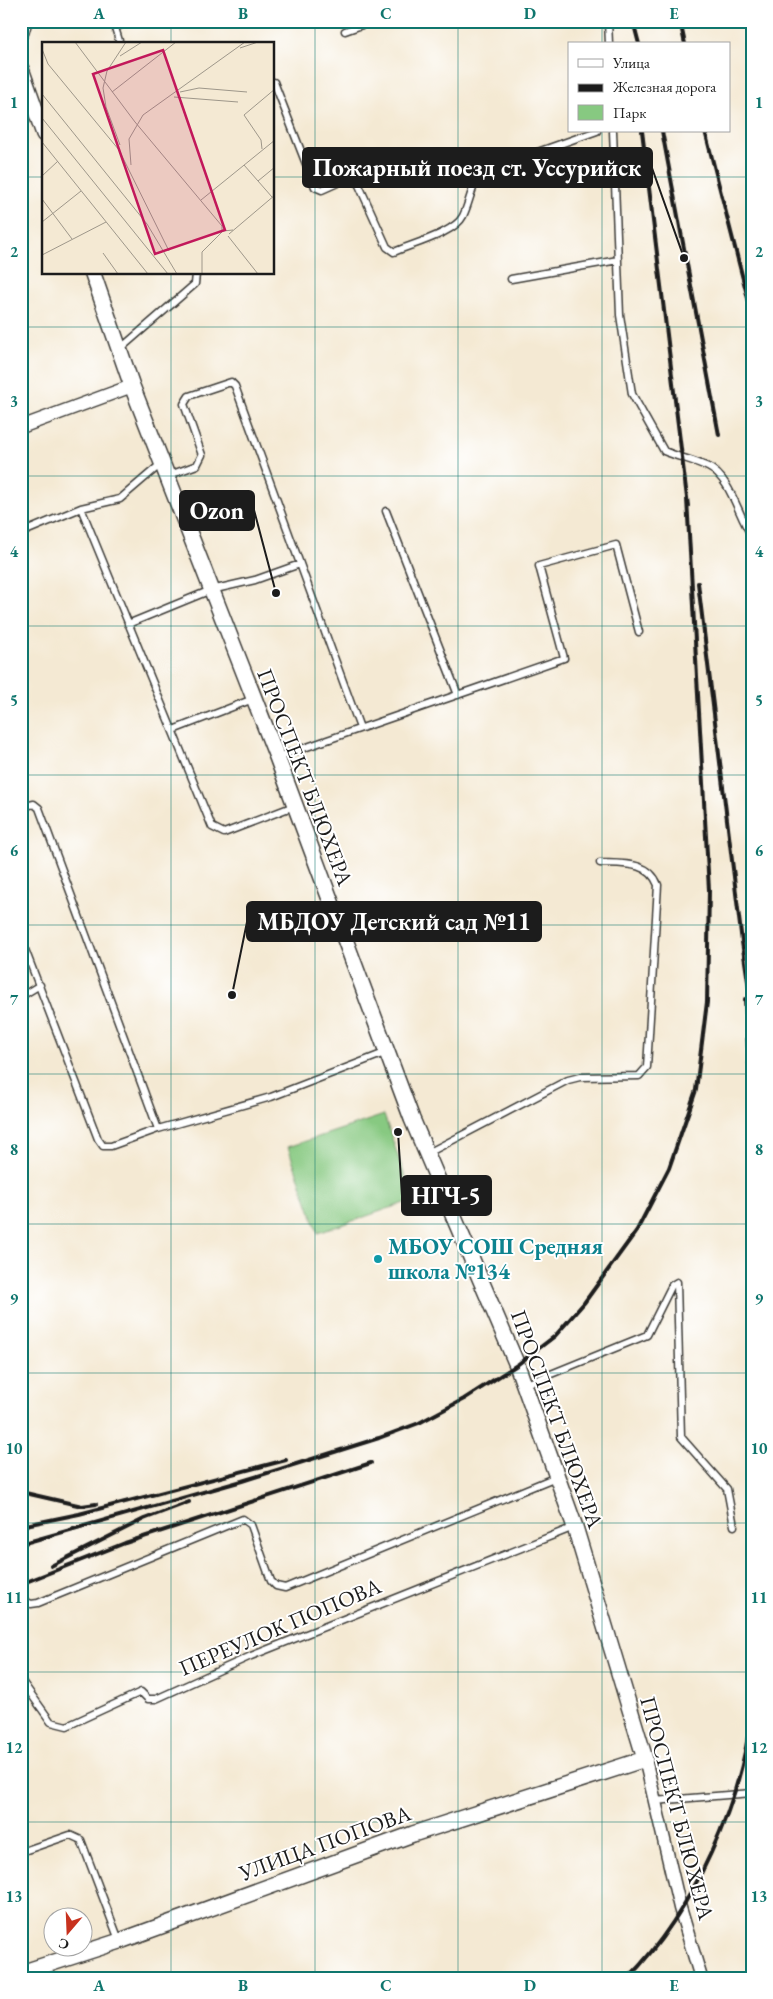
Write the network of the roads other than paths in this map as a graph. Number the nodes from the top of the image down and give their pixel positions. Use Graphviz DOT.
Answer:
graph roads {
  1 [pos="24,21"];
  2 [pos="134,21"];
  3 [pos="373,21"];
  4 [pos="608,21"];
  5 [pos="114,24"];
  6 [pos="345,31"];
  7 [pos="21,32"];
  8 [pos="119,42"];
  9 [pos="609,42"];
  10 [pos="21,69"];
  11 [pos="275,85"];
  12 [pos="42,128"];
  13 [pos="594,132"];
  14 [pos="612,132"];
  15 [pos="618,260"];
  16 [pos="93,275"];
  17 [pos="196,275"];
  18 [pos="511,279"];
  19 [pos="119,350"];
  20 [pos="132,386"];
  21 [pos="21,427"];
  22 [pos="164,470"];
  23 [pos="82,508"];
  24 [pos="386,511"];
  25 [pos="21,533"];
  26 [pos="752,536"];
  27 [pos="300,564"];
  28 [pos="211,590"];
  29 [pos="128,624"];
  30 [pos="639,632"];
  31 [pos="458,695"];
  32 [pos="253,699"];
  33 [pos="360,728"];
  34 [pos="173,730"];
  35 [pos="277,757"];
  36 [pos="294,806"];
  37 [pos="21,807"];
  38 [pos="600,863"];
  39 [pos="21,939"];
  40 [pos="40,985"];
  41 [pos="21,994"];
  42 [pos="386,1052"];
  43 [pos="158,1129"];
  44 [pos="426,1153"];
  45 [pos="524,1385"];
  46 [pos="557,1477"];
  47 [pos="734,1526"];
  48 [pos="575,1527"];
  49 [pos="21,1599"];
  50 [pos="21,1680"];
  51 [pos="644,1759"];
  52 [pos="752,1793"];
  53 [pos="654,1801"];
  54 [pos="21,1852"];
  55 [pos="120,1941"];
  56 [pos="21,1973"];
  57 [pos="702,1978"];
  1 -- 7 [label="street"];
  2 -- 5 [label="lane"];
  3 -- 6 [label="lane"];
  4 -- 9 [label="lane"];
  5 -- 8 [label="lane"];
  10 -- 12 [label="street"];
  11 -- 13 [label="lane"];
  14 -- 15 [label="lane"];
  15 -- 18 [label="lane"];
  15 -- 26 [label="lane"];
  16 -- 19 [label="street, ПРОСПЕКТ БЛЮХЕРА"];
  17 -- 19 [label="lane"];
  19 -- 20 [label="street, ПРОСПЕКТ БЛЮХЕРА"];
  20 -- 21 [label="street"];
  20 -- 22 [label="street, ПРОСПЕКТ БЛЮХЕРА"];
  22 -- 23 [label="lane"];
  22 -- 27 [label="lane"];
  22 -- 28 [label="street, ПРОСПЕКТ БЛЮХЕРА"];
  23 -- 25 [label="lane"];
  23 -- 29 [label="lane"];
  24 -- 31 [label="lane"];
  27 -- 28 [label="lane"];
  27 -- 33 [label="lane"];
  28 -- 29 [label="lane"];
  28 -- 32 [label="street, ПРОСПЕКТ БЛЮХЕРА"];
  29 -- 34 [label="lane"];
  30 -- 31 [label="lane"];
  31 -- 33 [label="lane"];
  32 -- 34 [label="lane"];
  32 -- 35 [label="street, ПРОСПЕКТ БЛЮХЕРА"];
  33 -- 35 [label="lane"];
  34 -- 36 [label="lane"];
  35 -- 36 [label="street, ПРОСПЕКТ БЛЮХЕРА"];
  36 -- 42 [label="street, ПРОСПЕКТ БЛЮХЕРА"];
  37 -- 43 [label="lane"];
  38 -- 44 [label="lane"];
  39 -- 40 [label="lane"];
  40 -- 41 [label="lane"];
  40 -- 43 [label="lane"];
  42 -- 43 [label="lane"];
  42 -- 44 [label="street, ПРОСПЕКТ БЛЮХЕРА"];
  44 -- 45 [label="street, ПРОСПЕКТ БЛЮХЕРА"];
  45 -- 46 [label="street, ПРОСПЕКТ БЛЮХЕРА"];
  45 -- 47 [label="lane"];
  46 -- 48 [label="street, ПРОСПЕКТ БЛЮХЕРА"];
  46 -- 49 [label="lane"];
  48 -- 50 [label="lane, ПЕРЕУЛОК ПОПОВА"];
  48 -- 51 [label="street, ПРОСПЕКТ БЛЮХЕРА"];
  51 -- 53 [label="street, ПРОСПЕКТ БЛЮХЕРА"];
  51 -- 55 [label="street, УЛИЦА ПОПОВА"];
  52 -- 53 [label="lane"];
  53 -- 57 [label="street, ПРОСПЕКТ БЛЮХЕРА"];
  54 -- 55 [label="lane"];
  55 -- 56 [label="street, УЛИЦА ПОПОВА"];
}
